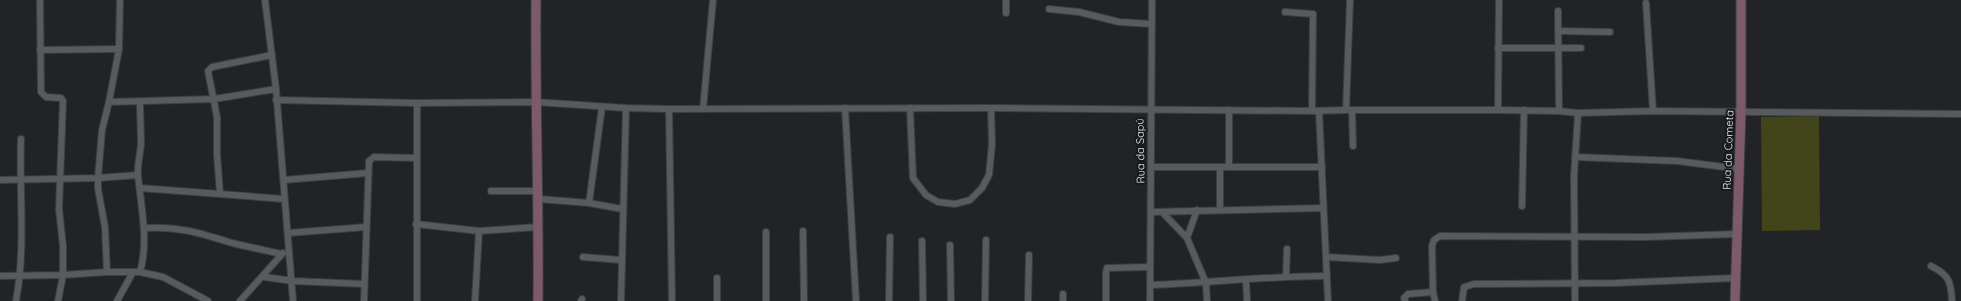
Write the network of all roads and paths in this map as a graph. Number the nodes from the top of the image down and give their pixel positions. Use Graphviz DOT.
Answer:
graph roads {
  1 [pos="40,0"];
  2 [pos="120,0"];
  3 [pos="265,0"];
  4 [pos="536,0"];
  5 [pos="713,0"];
  6 [pos="1006,0"];
  7 [pos="1152,0"];
  8 [pos="1350,0"];
  9 [pos="1498,0"];
  10 [pos="1741,0"];
  11 [pos="1646,3"];
  12 [pos="1049,10"];
  13 [pos="1558,11"];
  14 [pos="1285,12"];
  15 [pos="1006,13"];
  16 [pos="1151,24"];
  17 [pos="1558,31"];
  18 [pos="1610,32"];
  19 [pos="1498,48"];
  20 [pos="1581,48"];
  21 [pos="119,49"];
  22 [pos="1558,49"];
  23 [pos="40,50"];
  24 [pos="272,55"];
  25 [pos="276,89"];
  26 [pos="214,99"];
  27 [pos="276,100"];
  28 [pos="109,102"];
  29 [pos="140,102"];
  30 [pos="535,102"];
  31 [pos="417,103"];
  32 [pos="602,107"];
  33 [pos="626,108"];
  34 [pos="845,108"];
  35 [pos="910,108"];
  36 [pos="991,108"];
  37 [pos="669,109"];
  38 [pos="703,109"];
  39 [pos="1150,109"];
  40 [pos="1229,110"];
  41 [pos="1349,110"];
  42 [pos="1498,110"];
  43 [pos="1524,110"];
  44 [pos="1312,111"];
  45 [pos="1319,111"];
  46 [pos="1559,111"];
  47 [pos="1653,111"];
  48 [pos="1742,112"];
  49 [pos="1578,113"];
  50 [pos="1961,114"];
  51 [pos="21,139"];
  52 [pos="1352,146"];
  53 [pos="1575,157"];
  54 [pos="417,158"];
  55 [pos="1151,167"];
  56 [pos="1220,167"];
  57 [pos="1229,167"];
  58 [pos="1322,167"];
  59 [pos="1740,169"];
  60 [pos="368,173"];
  61 [pos="138,175"];
  62 [pos="61,178"];
  63 [pos="98,178"];
  64 [pos="20,179"];
  65 [pos="0,180"];
  66 [pos="284,180"];
  67 [pos="140,188"];
  68 [pos="491,191"];
  69 [pos="220,194"];
  70 [pos="538,195"];
  71 [pos="284,198"];
  72 [pos="589,203"];
  73 [pos="1522,206"];
  74 [pos="1322,208"];
  75 [pos="622,209"];
  76 [pos="1220,209"];
  77 [pos="1197,210"];
  78 [pos="1150,212"];
  79 [pos="1162,212"];
  80 [pos="416,224"];
  81 [pos="366,227"];
  82 [pos="144,228"];
  83 [pos="538,228"];
  84 [pos="479,231"];
  85 [pos="803,231"];
  86 [pos="766,232"];
  87 [pos="288,233"];
  88 [pos="1737,234"];
  89 [pos="1574,236"];
  90 [pos="890,237"];
  91 [pos="1187,238"];
  92 [pos="986,240"];
  93 [pos="922,241"];
  94 [pos="950,245"];
  95 [pos="1286,250"];
  96 [pos="289,252"];
  97 [pos="281,254"];
  98 [pos="1030,255"];
  99 [pos="583,257"];
  100 [pos="1326,257"];
  101 [pos="1396,258"];
  102 [pos="621,260"];
  103 [pos="1931,266"];
  104 [pos="1150,267"];
  105 [pos="107,272"];
  106 [pos="133,272"];
  107 [pos="140,272"];
  108 [pos="63,275"];
  109 [pos="0,276"];
  110 [pos="20,276"];
  111 [pos="264,276"];
  112 [pos="1286,276"];
  113 [pos="1327,276"];
  114 [pos="717,278"];
  115 [pos="1736,278"];
  116 [pos="293,281"];
  117 [pos="1246,281"];
  118 [pos="1206,283"];
  119 [pos="1575,283"];
  120 [pos="364,284"];
  121 [pos="1150,285"];
  122 [pos="1433,292"];
  123 [pos="1063,294"];
  124 [pos="16,301"];
  125 [pos="58,301"];
  126 [pos="117,301"];
  127 [pos="208,301"];
  128 [pos="240,301"];
  129 [pos="293,301"];
  130 [pos="364,301"];
  131 [pos="417,301"];
  132 [pos="475,301"];
  133 [pos="538,301"];
  134 [pos="621,301"];
  135 [pos="672,301"];
  136 [pos="717,301"];
  137 [pos="766,301"];
  138 [pos="804,301"];
  139 [pos="856,301"];
  140 [pos="889,301"];
  141 [pos="923,301"];
  142 [pos="951,301"];
  143 [pos="986,301"];
  144 [pos="1028,301"];
  145 [pos="1063,301"];
  146 [pos="1106,301"];
  147 [pos="1150,301"];
  148 [pos="1207,301"];
  149 [pos="1247,301"];
  150 [pos="1328,301"];
  151 [pos="1405,301"];
  152 [pos="1434,301"];
  153 [pos="1462,301"];
  154 [pos="1575,301"];
  155 [pos="1735,301"];
  156 [pos="1952,301"];
  1 -- 23 [label="street"];
  2 -- 21 [label="street"];
  3 -- 24 [label="street"];
  4 -- 30 [label="street"];
  5 -- 38 [label="street"];
  6 -- 15 [label="street"];
  7 -- 16 [label="street, Rua da Sapú"];
  8 -- 41 [label="street"];
  9 -- 19 [label="street"];
  10 -- 48 [label="street, Rua da Cometa"];
  11 -- 47 [label="street"];
  12 -- 16 [label="street"];
  13 -- 17 [label="street"];
  14 -- 44 [label="street"];
  16 -- 39 [label="street, Rua da Sapú"];
  17 -- 18 [label="street"];
  17 -- 22 [label="street"];
  19 -- 22 [label="street"];
  19 -- 42 [label="street"];
  20 -- 22 [label="street"];
  21 -- 23 [label="street"];
  21 -- 28 [label="street"];
  22 -- 46 [label="street"];
  23 -- 62 [label="street"];
  24 -- 25 [label="street"];
  24 -- 26 [label="street"];
  25 -- 26 [label="street"];
  25 -- 27 [label="street"];
  26 -- 29 [label="street"];
  26 -- 69 [label="street"];
  27 -- 31 [label="street"];
  27 -- 66 [label="street"];
  28 -- 29 [label="street"];
  28 -- 63 [label="street"];
  29 -- 61 [label="street"];
  30 -- 31 [label="street"];
  30 -- 32 [label="street"];
  30 -- 70 [label="street"];
  31 -- 54 [label="street"];
  32 -- 33 [label="street"];
  32 -- 72 [label="street"];
  33 -- 37 [label="street"];
  33 -- 75 [label="street"];
  34 -- 35 [label="street"];
  34 -- 38 [label="street"];
  34 -- 139 [label="street"];
  35 -- 36 [label="street"];
  35 -- 36 [label="street"];
  36 -- 39 [label="street"];
  37 -- 38 [label="street"];
  37 -- 135 [label="street"];
  39 -- 40 [label="street"];
  39 -- 55 [label="street, Rua da Sapú"];
  40 -- 44 [label="street"];
  40 -- 57 [label="street"];
  41 -- 42 [label="street"];
  41 -- 45 [label="street"];
  41 -- 52 [label="street"];
  42 -- 43 [label="street"];
  43 -- 46 [label="street"];
  43 -- 73 [label="street"];
  44 -- 45 [label="street"];
  45 -- 58 [label="street"];
  46 -- 49 [label="street"];
  47 -- 48 [label="street"];
  47 -- 49 [label="street"];
  48 -- 50 [label="street"];
  48 -- 59 [label="street, Rua da Cometa"];
  49 -- 53 [label="street"];
  51 -- 64 [label="street"];
  53 -- 59 [label="street"];
  53 -- 89 [label="street"];
  54 -- 60 [label="street"];
  54 -- 80 [label="street"];
  55 -- 56 [label="street"];
  55 -- 78 [label="street, Rua da Sapú"];
  56 -- 57 [label="street"];
  56 -- 76 [label="street"];
  57 -- 58 [label="street"];
  58 -- 74 [label="street"];
  59 -- 88 [label="street, Rua da Cometa"];
  60 -- 66 [label="street"];
  60 -- 81 [label="street"];
  61 -- 63 [label="street"];
  61 -- 67 [label="street"];
  62 -- 63 [label="street"];
  62 -- 64 [label="street"];
  62 -- 108 [label="street"];
  63 -- 105 [label="street"];
  64 -- 65 [label="street"];
  64 -- 110 [label="street"];
  66 -- 71 [label="street"];
  67 -- 69 [label="street"];
  67 -- 82 [label="street"];
  68 -- 70 [label="street"];
  69 -- 71 [label="street"];
  70 -- 72 [label="street"];
  70 -- 83 [label="street"];
  71 -- 87 [label="street"];
  72 -- 75 [label="street"];
  74 -- 76 [label="street"];
  74 -- 100 [label="street"];
  75 -- 102 [label="street"];
  76 -- 77 [label="street"];
  77 -- 79 [label="street"];
  77 -- 91 [label="street"];
  78 -- 79 [label="street"];
  78 -- 104 [label="street, Rua da Sapú"];
  79 -- 91 [label="street"];
  80 -- 84 [label="street"];
  80 -- 131 [label="street"];
  81 -- 87 [label="street"];
  81 -- 120 [label="street"];
  82 -- 97 [label="street"];
  82 -- 107 [label="street"];
  83 -- 84 [label="street"];
  83 -- 133 [label="street"];
  84 -- 132 [label="street"];
  85 -- 138 [label="street"];
  86 -- 137 [label="street"];
  87 -- 96 [label="street"];
  88 -- 89 [label="street"];
  88 -- 115 [label="street, Rua da Cometa"];
  89 -- 119 [label="street"];
  89 -- 122 [label="street"];
  90 -- 140 [label="street"];
  91 -- 118 [label="street"];
  92 -- 143 [label="street"];
  93 -- 141 [label="street"];
  94 -- 142 [label="street"];
  95 -- 112 [label="street"];
  96 -- 97 [label="street"];
  96 -- 116 [label="street"];
  97 -- 111 [label="street"];
  98 -- 144 [label="street"];
  99 -- 102 [label="street"];
  100 -- 101 [label="street"];
  100 -- 113 [label="street"];
  102 -- 134 [label="street"];
  103 -- 156 [label="street"];
  104 -- 121 [label="street, Rua da Sapú"];
  104 -- 146 [label="street"];
  105 -- 106 [label="street"];
  105 -- 108 [label="street"];
  106 -- 107 [label="street"];
  106 -- 126 [label="street"];
  107 -- 127 [label="street"];
  108 -- 110 [label="street"];
  108 -- 125 [label="street"];
  109 -- 110 [label="street"];
  110 -- 124 [label="street"];
  111 -- 116 [label="street"];
  111 -- 128 [label="street"];
  112 -- 113 [label="street"];
  112 -- 117 [label="street"];
  113 -- 150 [label="street"];
  114 -- 136 [label="street"];
  115 -- 119 [label="street"];
  115 -- 155 [label="street, Rua da Cometa"];
  116 -- 120 [label="street"];
  116 -- 129 [label="street"];
  117 -- 118 [label="street"];
  117 -- 149 [label="street"];
  118 -- 121 [label="street"];
  118 -- 148 [label="street"];
  119 -- 153 [label="street"];
  119 -- 154 [label="street"];
  120 -- 130 [label="street"];
  121 -- 147 [label="street, Rua da Sapú"];
  122 -- 151 [label="street"];
  122 -- 152 [label="street"];
  123 -- 145 [label="street"];
}
